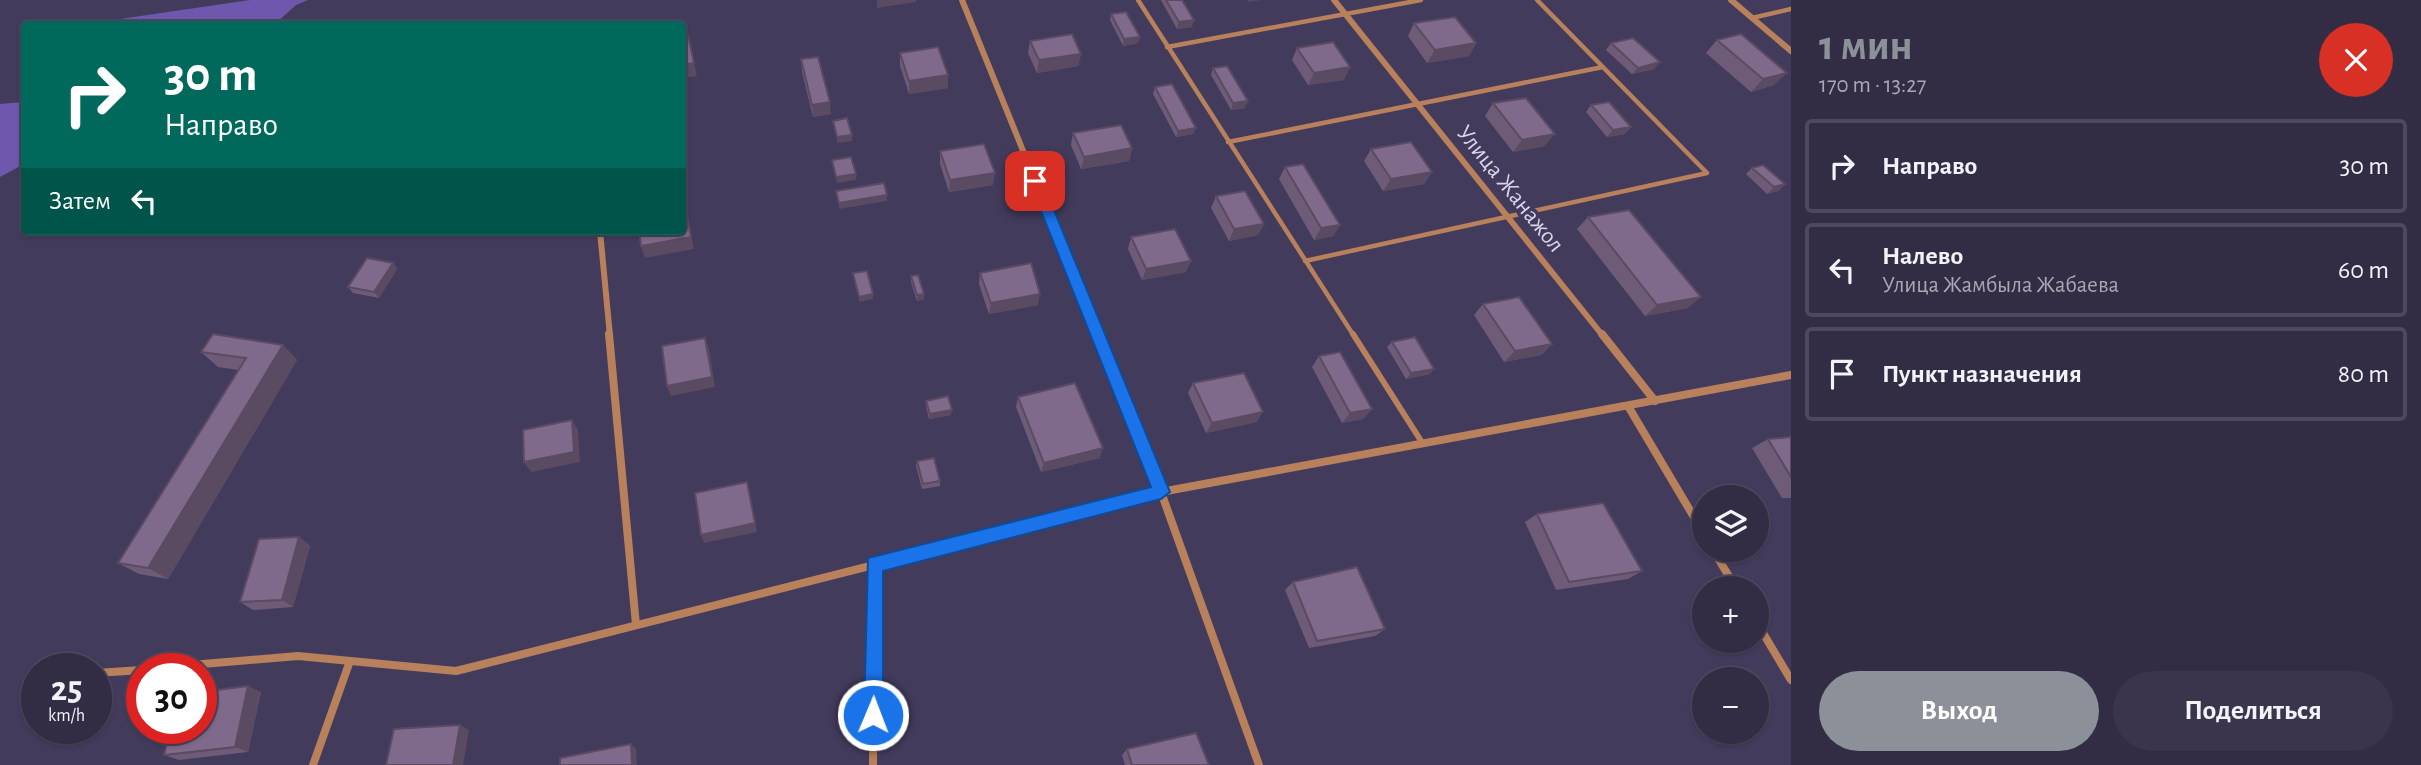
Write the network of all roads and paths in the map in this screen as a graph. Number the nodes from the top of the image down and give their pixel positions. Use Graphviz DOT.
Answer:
graph roads {
  1 [pos="962,0"];
  2 [pos="1138,0"];
  3 [pos="1334,0"];
  4 [pos="1421,0"];
  5 [pos="1537,0"];
  6 [pos="1731,0"];
  7 [pos="1791,9"];
  8 [pos="1346,14"];
  9 [pos="1752,18"];
  10 [pos="1167,47"];
  11 [pos="1791,51"];
  12 [pos="1603,67"];
  13 [pos="1418,104"];
  14 [pos="1228,142"];
  15 [pos="1507,216"];
  16 [pos="600,235"];
  17 [pos="1305,261"];
  18 [pos="1791,375"];
  19 [pos="1655,401"];
  20 [pos="1628,406"];
  21 [pos="1423,444"];
  22 [pos="1161,492"];
  23 [pos="1692,514"];
  24 [pos="874,564"];
  25 [pos="636,625"];
  26 [pos="1769,643"];
  27 [pos="350,661"];
  28 [pos="217,663"];
  29 [pos="1791,680"];
  30 [pos="313,765"];
  31 [pos="873,765"];
  32 [pos="1259,765"];
  1 -- 22 [label="street"];
  2 -- 10 [label="lane"];
  3 -- 8 [label="street, Улица Жанажол"];
  4 -- 8 [label="lane"];
  5 -- 12 [label="lane"];
  6 -- 9 [label="street"];
  7 -- 9 [label="lane"];
  8 -- 10 [label="lane"];
  8 -- 13 [label="street, Улица Жанажол"];
  9 -- 11 [label="street"];
  10 -- 14 [label="lane"];
  12 -- 13 [label="lane"];
  12 -- 15 [label="lane"];
  13 -- 14 [label="lane"];
  13 -- 15 [label="street, Улица Жанажол"];
  14 -- 17 [label="lane"];
  15 -- 17 [label="lane"];
  15 -- 19 [label="street, Улица Жанажол"];
  16 -- 25 [label="street"];
  17 -- 21 [label="lane"];
  18 -- 19 [label="street"];
  19 -- 20 [label="street"];
  20 -- 21 [label="street"];
  20 -- 23 [label="street"];
  21 -- 22 [label="street"];
  22 -- 24 [label="street"];
  22 -- 32 [label="street"];
  24 -- 25 [label="street"];
  24 -- 31 [label="street"];
  25 -- 27 [label="street"];
  26 -- 29 [label="street"];
  27 -- 28 [label="street"];
  27 -- 30 [label="street"];
}
